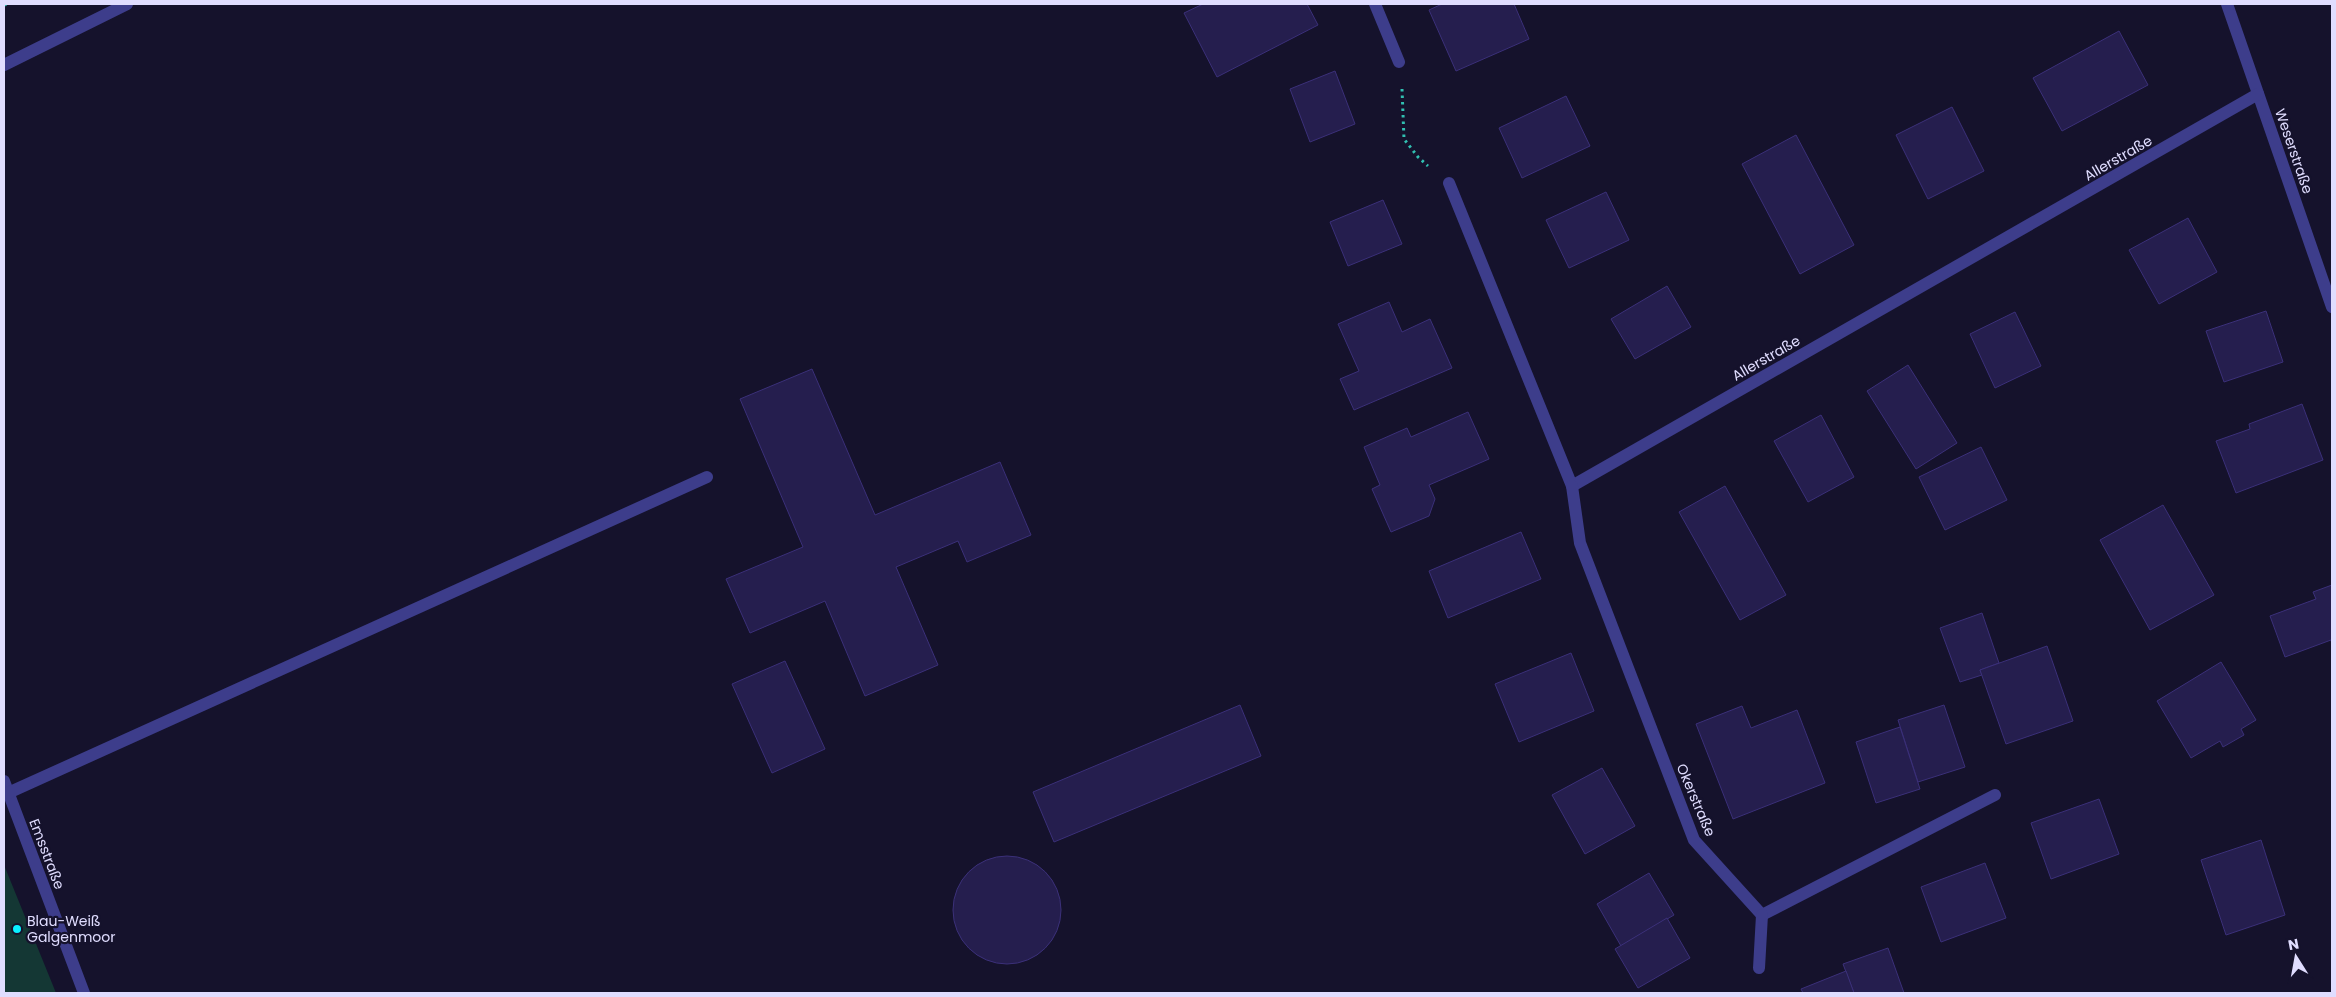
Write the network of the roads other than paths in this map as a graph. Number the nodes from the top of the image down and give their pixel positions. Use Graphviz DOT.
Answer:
graph roads {
  1 [pos="128,4"];
  2 [pos="1375,4"];
  3 [pos="2227,4"];
  4 [pos="1399,62"];
  5 [pos="4,65"];
  6 [pos="2258,94"];
  7 [pos="1449,183"];
  8 [pos="2332,307"];
  9 [pos="707,477"];
  10 [pos="1572,486"];
  11 [pos="6,787"];
  12 [pos="1995,795"];
  13 [pos="1762,915"];
  14 [pos="1759,968"];
  15 [pos="84,993"];
  1 -- 5 [label="street"];
  2 -- 4 [label="street"];
  3 -- 6 [label="street, Weserstraße"];
  6 -- 8 [label="street, Weserstraße"];
  6 -- 10 [label="street, Allerstraße"];
  7 -- 10 [label="street"];
  9 -- 11 [label="street"];
  10 -- 13 [label="street, Okerstraße"];
  11 -- 15 [label="street, Emsstraße"];
  12 -- 13 [label="street"];
  13 -- 14 [label="street"];
}
